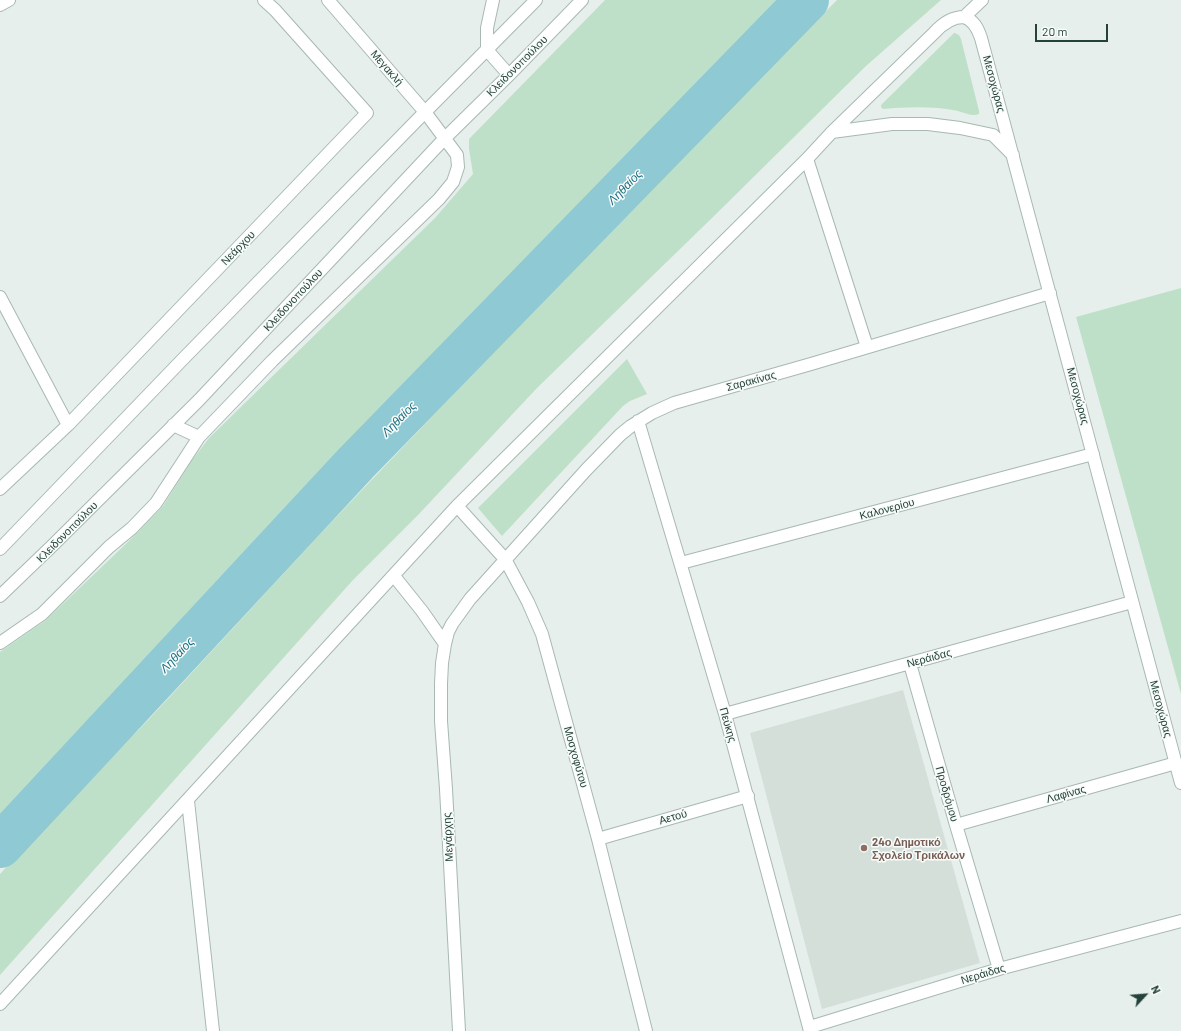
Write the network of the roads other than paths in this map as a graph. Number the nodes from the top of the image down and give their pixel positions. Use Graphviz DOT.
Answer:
graph roads {
  1 [pos="9,0"];
  2 [pos="264,0"];
  3 [pos="328,0"];
  4 [pos="493,0"];
  5 [pos="536,0"];
  6 [pos="582,0"];
  7 [pos="982,0"];
  8 [pos="0,5"];
  9 [pos="964,17"];
  10 [pos="487,50"];
  11 [pos="509,75"];
  12 [pos="425,112"];
  13 [pos="832,132"];
  14 [pos="445,138"];
  15 [pos="1014,156"];
  16 [pos="807,159"];
  17 [pos="1050,293"];
  18 [pos="0,297"];
  19 [pos="867,347"];
  20 [pos="638,421"];
  21 [pos="173,425"];
  22 [pos="68,426"];
  23 [pos="199,436"];
  24 [pos="1093,454"];
  25 [pos="0,489"];
  26 [pos="457,506"];
  27 [pos="0,549"];
  28 [pos="505,559"];
  29 [pos="681,563"];
  30 [pos="394,576"];
  31 [pos="0,596"];
  32 [pos="1132,602"];
  33 [pos="0,643"];
  34 [pos="445,644"];
  35 [pos="910,664"];
  36 [pos="726,714"];
  37 [pos="1176,763"];
  38 [pos="1181,783"];
  39 [pos="748,796"];
  40 [pos="188,801"];
  41 [pos="956,825"];
  42 [pos="598,838"];
  43 [pos="1181,921"];
  44 [pos="999,969"];
  45 [pos="0,1004"];
  46 [pos="810,1029"];
  47 [pos="213,1031"];
  48 [pos="459,1031"];
  49 [pos="646,1031"];
  1 -- 8 [label="street"];
  2 -- 22 [label="street, Νεάρχου"];
  3 -- 12 [label="street, Μεγακλή"];
  4 -- 10 [label="street"];
  5 -- 10 [label="street"];
  6 -- 11 [label="street, Κλειδονοπούλου"];
  7 -- 9 [label="street"];
  9 -- 13 [label="street"];
  9 -- 15 [label="street, Μεσοχώρας"];
  10 -- 11 [label="street"];
  10 -- 12 [label="street"];
  11 -- 14 [label="street, Κλειδονοπούλου"];
  12 -- 14 [label="street, Μεγακλή"];
  12 -- 27 [label="street"];
  13 -- 15 [label="street"];
  13 -- 16 [label="street"];
  14 -- 21 [label="street, Κλειδονοπούλου"];
  14 -- 23 [label="street, Μεγακλή"];
  15 -- 17 [label="street, Μεσοχώρας"];
  16 -- 19 [label="street"];
  16 -- 26 [label="street"];
  17 -- 19 [label="street, Σαρακίνας"];
  17 -- 24 [label="street, Μεσοχώρας"];
  18 -- 22 [label="street"];
  19 -- 20 [label="street, Σαρακίνας"];
  20 -- 28 [label="street, Σαρακίνας"];
  20 -- 29 [label="street, Πεύκης"];
  21 -- 23 [label="street"];
  21 -- 31 [label="street, Κλειδονοπούλου"];
  22 -- 25 [label="street, Νεάρχου"];
  23 -- 33 [label="street, Μεγακλή"];
  24 -- 29 [label="street, Καλονερίου"];
  24 -- 32 [label="street, Μεσοχώρας"];
  26 -- 28 [label="street, Μοσχοφύτου"];
  26 -- 30 [label="street"];
  28 -- 34 [label="street, Μεγάρχης"];
  28 -- 42 [label="street, Μοσχοφύτου"];
  29 -- 36 [label="street, Πεύκης"];
  30 -- 34 [label="street"];
  30 -- 40 [label="street"];
  32 -- 35 [label="street, Νεράιδας"];
  32 -- 37 [label="street, Μεσοχώρας"];
  34 -- 48 [label="street, Μεγάρχης"];
  35 -- 36 [label="street, Νεράιδας"];
  35 -- 41 [label="street, Προδρόμου"];
  36 -- 39 [label="street, Πεύκης"];
  37 -- 38 [label="street, Μεσοχώρας"];
  37 -- 41 [label="street, Λαφίνας"];
  39 -- 42 [label="street, Αετού"];
  39 -- 46 [label="street, Πεύκης"];
  40 -- 45 [label="street"];
  40 -- 47 [label="street"];
  41 -- 44 [label="street, Προδρόμου"];
  42 -- 49 [label="street, Μοσχοφύτου"];
  43 -- 44 [label="street, Νεράιδας"];
  44 -- 46 [label="street, Νεράιδας"];
}
